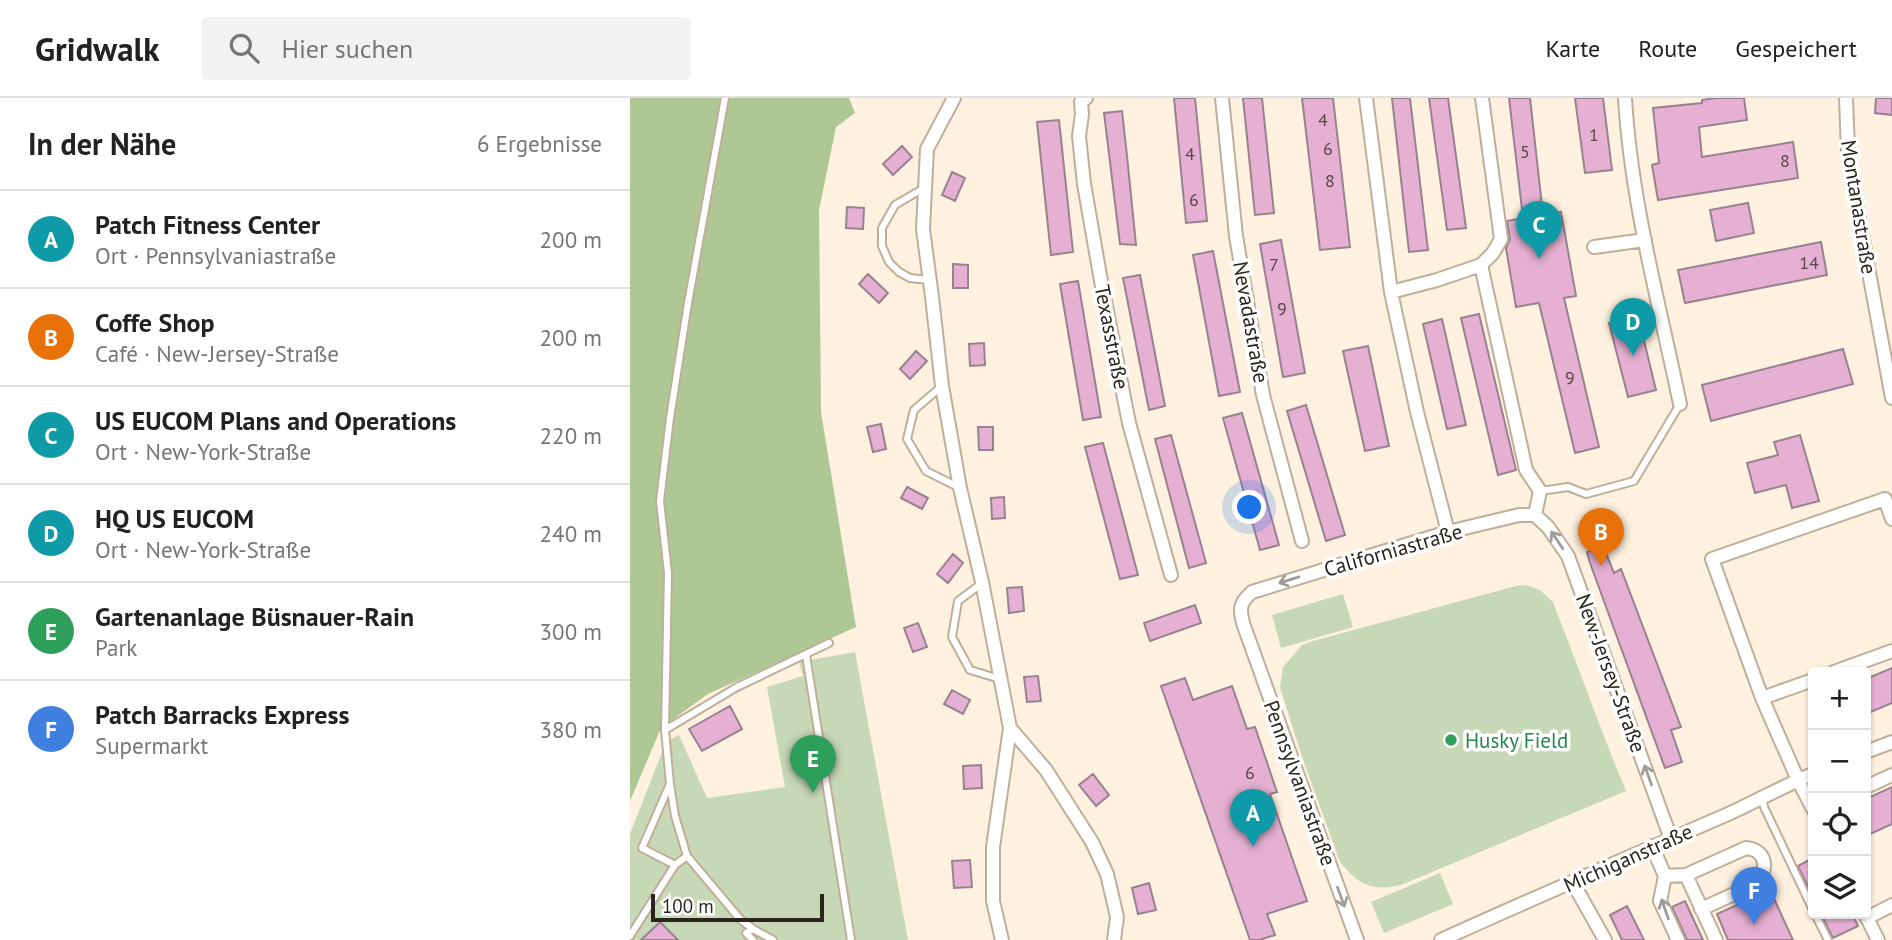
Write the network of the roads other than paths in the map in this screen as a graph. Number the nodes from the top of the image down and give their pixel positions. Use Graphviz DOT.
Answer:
graph roads {
  1 [pos="724,98"];
  2 [pos="954,98"];
  3 [pos="1086,98"];
  4 [pos="1222,98"];
  5 [pos="1366,98"];
  6 [pos="1482,98"];
  7 [pos="1625,98"];
  8 [pos="1846,98"];
  9 [pos="924,188"];
  10 [pos="1645,240"];
  11 [pos="1594,247"];
  12 [pos="1481,265"];
  13 [pos="929,281"];
  14 [pos="1391,292"];
  15 [pos="942,386"];
  16 [pos="1892,398"];
  17 [pos="1680,404"];
  18 [pos="960,488"];
  19 [pos="1540,491"];
  20 [pos="1535,515"];
  21 [pos="1892,519"];
  22 [pos="1448,532"];
  23 [pos="1302,541"];
  24 [pos="1171,575"];
  25 [pos="982,582"];
  26 [pos="1244,626"];
  27 [pos="829,643"];
  28 [pos="1892,651"];
  29 [pos="806,655"];
  30 [pos="1848,667"];
  31 [pos="1000,679"];
  32 [pos="1808,682"];
  33 [pos="1762,698"];
  34 [pos="1010,728"];
  35 [pos="665,730"];
  36 [pos="1892,742"];
  37 [pos="1871,750"];
  38 [pos="1892,775"];
  39 [pos="1808,776"];
  40 [pos="1798,780"];
  41 [pos="670,784"];
  42 [pos="1871,785"];
  43 [pos="1762,798"];
  44 [pos="1808,799"];
  45 [pos="1671,839"];
  46 [pos="1652,846"];
  47 [pos="687,856"];
  48 [pos="675,864"];
  49 [pos="1686,875"];
  50 [pos="1665,876"];
  51 [pos="1573,883"];
  52 [pos="1808,899"];
  53 [pos="1892,905"];
  54 [pos="1701,909"];
  55 [pos="1871,914"];
  56 [pos="1818,919"];
  57 [pos="1868,919"];
  58 [pos="753,929"];
  59 [pos="630,936"];
  60 [pos="753,940"];
  61 [pos="773,940"];
  62 [pos="850,940"];
  63 [pos="1002,940"];
  64 [pos="1114,940"];
  65 [pos="1357,940"];
  66 [pos="1441,940"];
  67 [pos="1605,940"];
  68 [pos="1678,940"];
  69 [pos="1716,940"];
  70 [pos="1828,940"];
  71 [pos="1878,940"];
  1 -- 35 [label="lane"];
  2 -- 9 [label="street"];
  3 -- 24 [label="street, Texasstraße"];
  4 -- 23 [label="street, Nevadastraße"];
  5 -- 14 [label="street"];
  6 -- 12 [label="street"];
  7 -- 10 [label="street"];
  8 -- 16 [label="street, Montanastraße"];
  9 -- 13 [label="street"];
  9 -- 13 [label="lane"];
  10 -- 11 [label="street"];
  10 -- 17 [label="street"];
  12 -- 14 [label="street"];
  12 -- 19 [label="street"];
  13 -- 15 [label="street"];
  14 -- 22 [label="street"];
  15 -- 18 [label="street"];
  15 -- 18 [label="lane"];
  17 -- 19 [label="lane"];
  18 -- 25 [label="street"];
  19 -- 20 [label="street"];
  20 -- 22 [label="street, Californiastraße"];
  45 -- 20 [label="street, New-Jersey-Straße, one-way"];
  21 -- 33 [label="street"];
  22 -- 26 [label="street, Californiastraße, one-way"];
  25 -- 31 [label="street"];
  25 -- 31 [label="lane"];
  26 -- 65 [label="street, Pennsylvaniastraße, one-way"];
  27 -- 29 [label="lane"];
  28 -- 30 [label="street"];
  29 -- 35 [label="lane"];
  29 -- 62 [label="lane"];
  31 -- 34 [label="street"];
  32 -- 33 [label="street"];
  33 -- 40 [label="street"];
  34 -- 63 [label="street"];
  34 -- 64 [label="street"];
  35 -- 41 [label="lane"];
  36 -- 37 [label="street"];
  38 -- 42 [label="street"];
  39 -- 40 [label="street, Michiganstraße"];
  40 -- 43 [label="street, Michiganstraße"];
  40 -- 44 [label="street"];
  41 -- 47 [label="lane"];
  41 -- 48 [label="lane"];
  43 -- 45 [label="street, Michiganstraße"];
  43 -- 52 [label="lane"];
  45 -- 46 [label="street, Michiganstraße"];
  46 -- 50 [label="street"];
  46 -- 51 [label="street, Michiganstraße"];
  47 -- 48 [label="lane"];
  47 -- 58 [label="lane"];
  48 -- 59 [label="lane"];
  49 -- 50 [label="street"];
  49 -- 54 [label="street"];
  49 -- 54 [label="street"];
  68 -- 50 [label="street, one-way"];
  51 -- 66 [label="street, Michiganstraße"];
  51 -- 67 [label="street"];
  53 -- 55 [label="street"];
  54 -- 69 [label="street"];
  56 -- 70 [label="lane"];
  57 -- 71 [label="street"];
  58 -- 60 [label="lane"];
  58 -- 61 [label="lane"];
}
